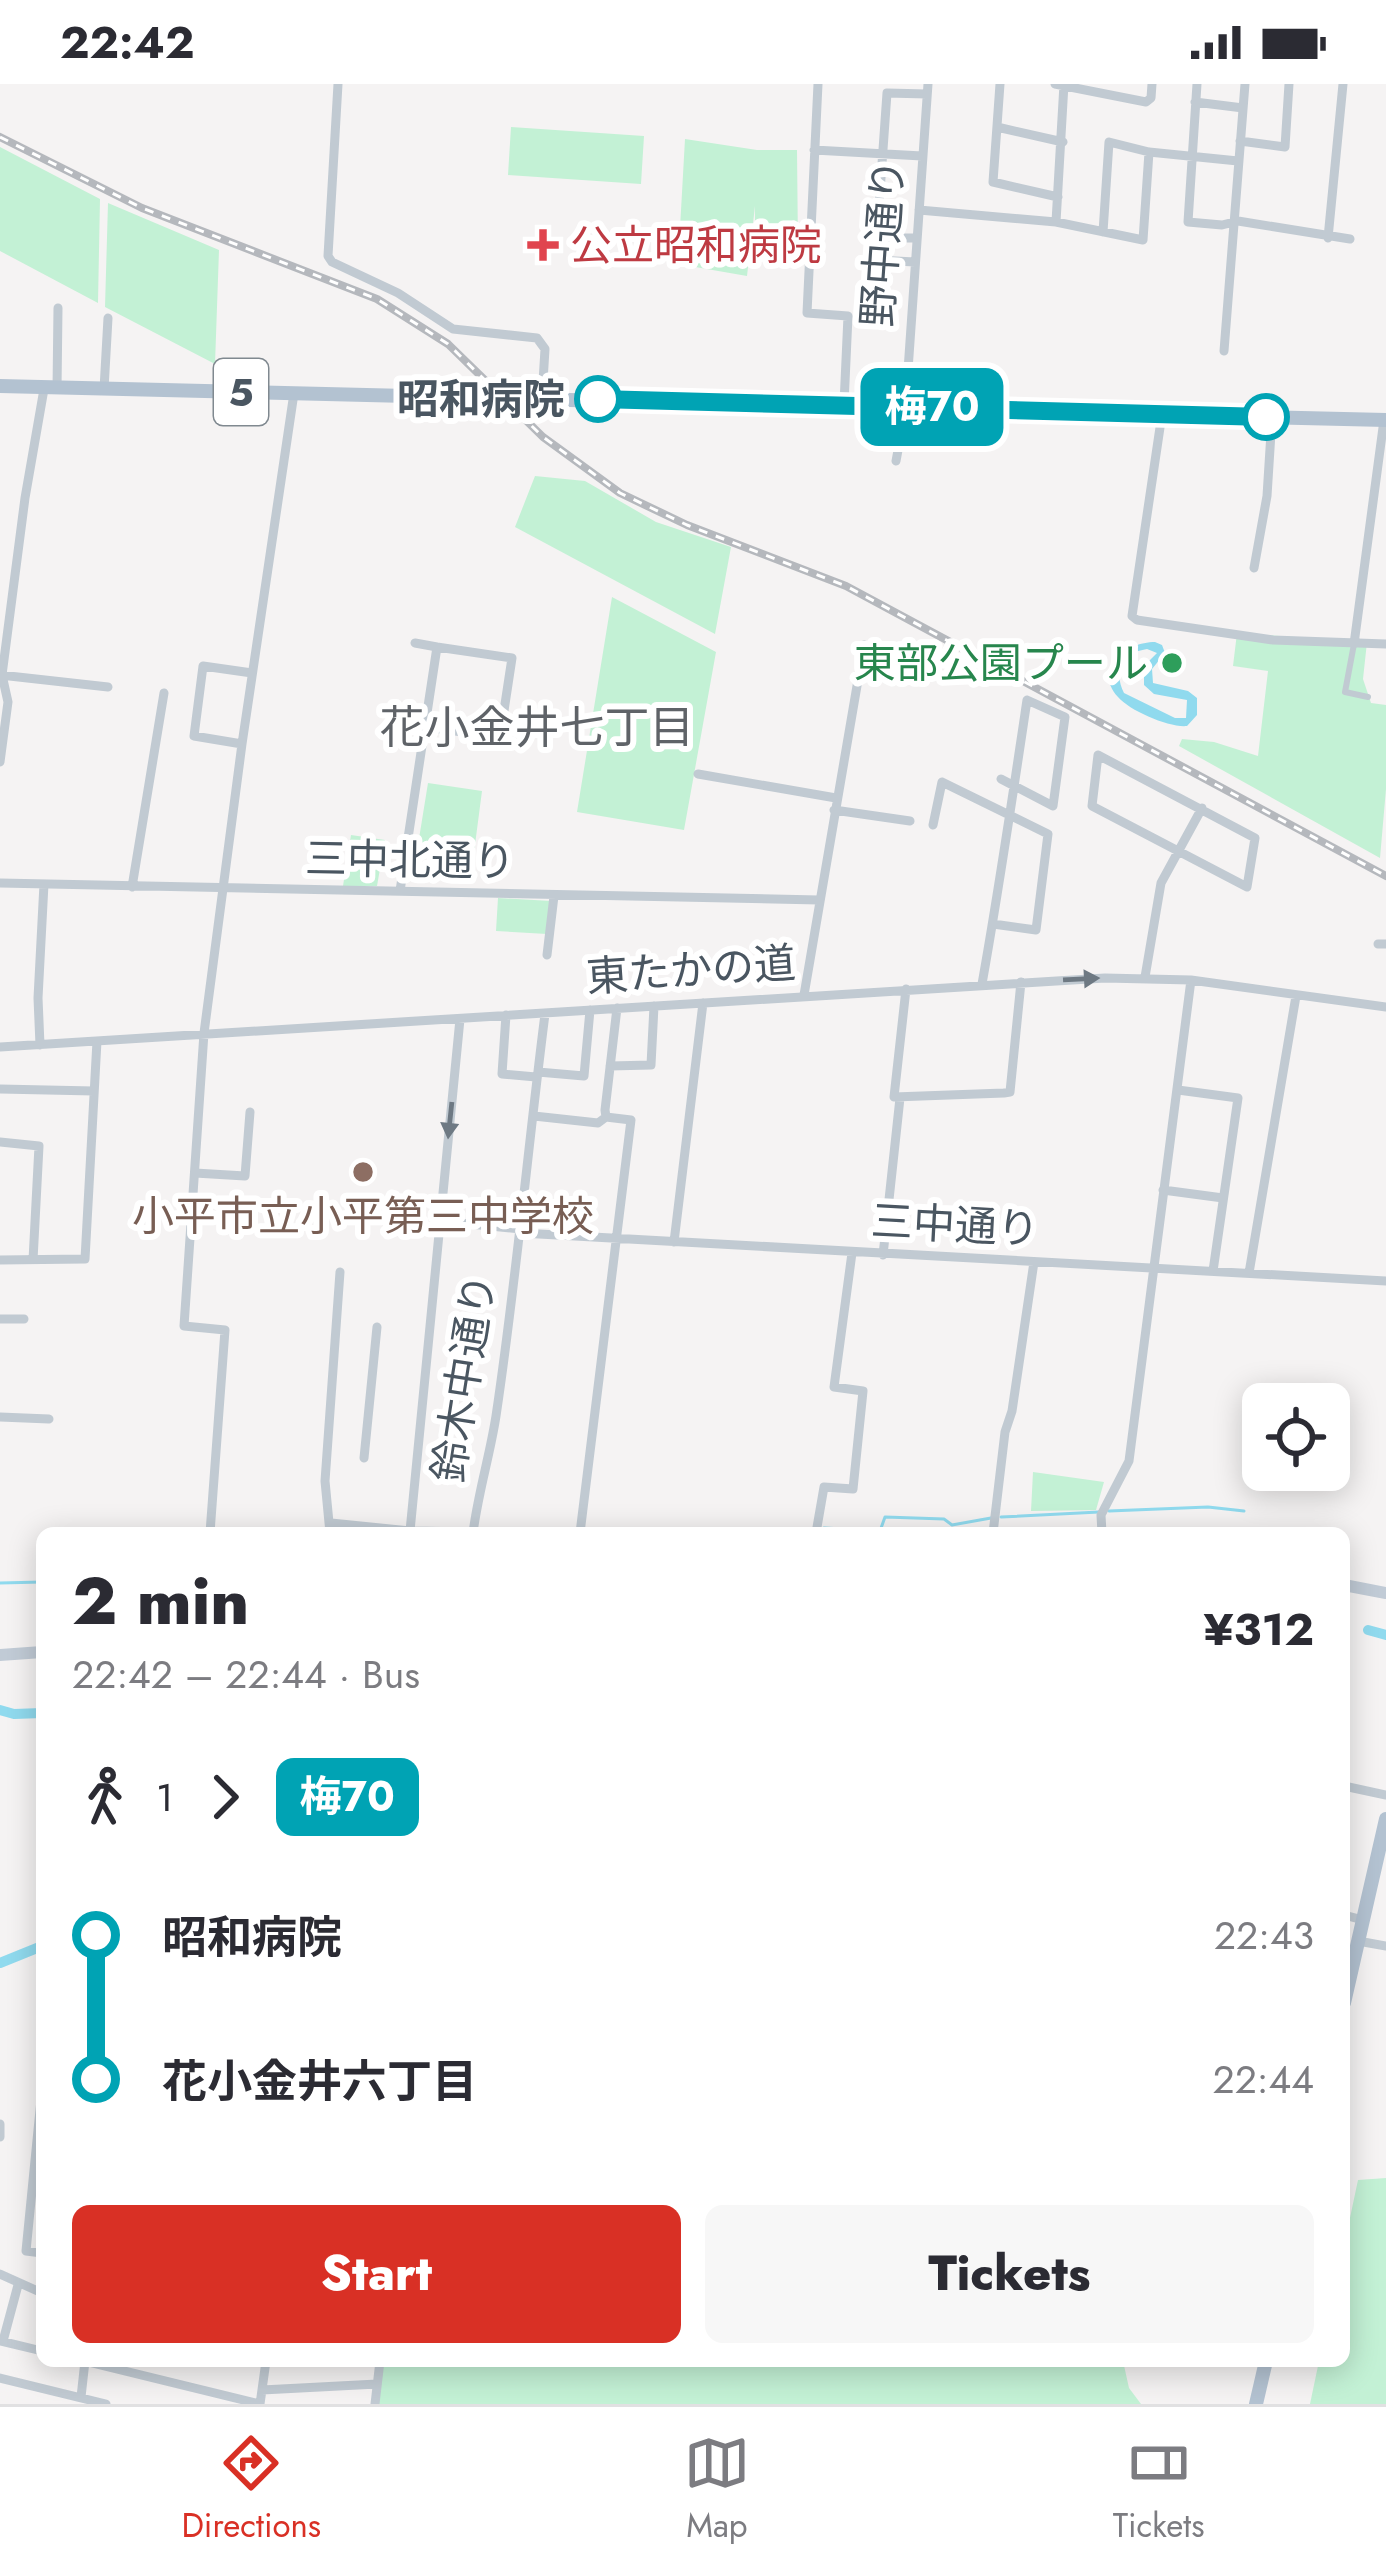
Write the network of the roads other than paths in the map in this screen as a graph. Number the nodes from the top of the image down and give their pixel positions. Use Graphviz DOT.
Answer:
graph roads {
  1 [pos="338,84"];
  2 [pos="818,84"];
  3 [pos="1000,84"];
  4 [pos="1152,84"];
  5 [pos="1197,84"];
  6 [pos="1244,84"];
  7 [pos="1289,84"];
  8 [pos="1343,84"];
  9 [pos="1061,85"];
  10 [pos="927,89"];
  11 [pos="1195,102"];
  12 [pos="1243,108"];
  13 [pos="997,127"];
  14 [pos="1240,141"];
  15 [pos="1063,142"];
  16 [pos="814,151"];
  17 [pos="1149,152"];
  18 [pos="882,154"];
  19 [pos="922,156"];
  20 [pos="1190,157"];
  21 [pos="1238,161"];
  22 [pos="1058,197"];
  23 [pos="879,206"];
  24 [pos="919,210"];
  25 [pos="1056,223"];
  26 [pos="1233,224"];
  27 [pos="1103,232"];
  28 [pos="917,238"];
  29 [pos="1328,238"];
  30 [pos="1350,239"];
  31 [pos="915,262"];
  32 [pos="58,308"];
  33 [pos="108,318"];
  34 [pos="1224,351"];
  35 [pos="0,386"];
  36 [pos="50,388"];
  37 [pos="104,389"];
  38 [pos="294,393"];
  39 [pos="542,398"];
  40 [pos="844,404"];
  41 [pos="905,406"];
  42 [pos="1162,414"];
  43 [pos="1272,417"];
  44 [pos="1385,420"];
  45 [pos="896,461"];
  46 [pos="1254,568"];
  47 [pos="415,643"];
  48 [pos="1354,644"];
  49 [pos="1386,644"];
  50 [pos="864,645"];
  51 [pos="437,647"];
  52 [pos="252,673"];
  53 [pos="1,675"];
  54 [pos="108,687"];
  55 [pos="164,693"];
  56 [pos="1368,697"];
  57 [pos="425,727"];
  58 [pos="242,744"];
  59 [pos="0,762"];
  60 [pos="698,774"];
  61 [pos="1001,779"];
  62 [pos="1013,786"];
  63 [pos="836,798"];
  64 [pos="1202,808"];
  65 [pos="834,810"];
  66 [pos="1010,817"];
  67 [pos="910,821"];
  68 [pos="933,825"];
  69 [pos="1178,853"];
  70 [pos="0,883"];
  71 [pos="44,884"];
  72 [pos="132,887"];
  73 [pos="222,889"];
  74 [pos="400,891"];
  75 [pos="554,896"];
  76 [pos="819,900"];
  77 [pos="993,925"];
  78 [pos="547,955"];
  79 [pos="1145,977"];
  80 [pos="1191,980"];
  81 [pos="1022,982"];
  82 [pos="982,984"];
  83 [pos="906,989"];
  84 [pos="804,995"];
  85 [pos="1296,996"];
  86 [pos="703,1003"];
  87 [pos="654,1006"];
  88 [pos="1386,1007"];
  89 [pos="616,1008"];
  90 [pos="590,1010"];
  91 [pos="545,1014"];
  92 [pos="506,1015"];
  93 [pos="460,1019"];
  94 [pos="204,1034"];
  95 [pos="97,1040"];
  96 [pos="40,1045"];
  97 [pos="0,1047"];
  98 [pos="610,1066"];
  99 [pos="537,1075"];
  100 [pos="0,1089"];
  101 [pos="1178,1090"];
  102 [pos="94,1091"];
  103 [pos="900,1098"];
  104 [pos="250,1112"];
  105 [pos="534,1116"];
  106 [pos="606,1117"];
  107 [pos="0,1142"];
  108 [pos="195,1173"];
  109 [pos="1163,1190"];
  110 [pos="1223,1198"];
  111 [pos="439,1221"];
  112 [pos="521,1231"];
  113 [pos="616,1239"];
  114 [pos="674,1242"];
  115 [pos="853,1253"];
  116 [pos="883,1255"];
  117 [pos="0,1260"];
  118 [pos="33,1260"];
  119 [pos="1034,1262"];
  120 [pos="1154,1268"];
  121 [pos="1213,1271"];
  122 [pos="340,1272"];
  123 [pos="1249,1273"];
  124 [pos="1386,1281"];
  125 [pos="0,1319"];
  126 [pos="24,1319"];
  127 [pos="377,1327"];
  128 [pos="0,1417"];
  129 [pos="49,1419"];
  130 [pos="364,1458"];
  131 [pos="210,1527"];
  132 [pos="330,1527"];
  133 [pos="410,1527"];
  134 [pos="474,1527"];
  135 [pos="581,1527"];
  136 [pos="817,1527"];
  137 [pos="994,1527"];
  138 [pos="1102,1527"];
  139 [pos="1350,1586"];
  140 [pos="1386,1593"];
  141 [pos="36,1652"];
  142 [pos="0,1655"];
  143 [pos="1350,1787"];
  144 [pos="1386,1795"];
  145 [pos="1386,1820"];
  146 [pos="1350,1917"];
  147 [pos="1363,1920"];
  148 [pos="1358,1941"];
  149 [pos="1386,1946"];
  150 [pos="1350,1972"];
  151 [pos="36,2210"];
  152 [pos="36,2252"];
  153 [pos="0,2274"];
  154 [pos="18,2285"];
  155 [pos="36,2291"];
  156 [pos="0,2303"];
  157 [pos="13,2306"];
  158 [pos="2,2341"];
  159 [pos="36,2350"];
  160 [pos="84,2367"];
  161 [pos="109,2367"];
  162 [pos="265,2367"];
  163 [pos="377,2367"];
  164 [pos="1265,2367"];
  165 [pos="0,2378"];
  166 [pos="377,2384"];
  167 [pos="330,2387"];
  168 [pos="262,2390"];
  169 [pos="81,2397"];
  170 [pos="106,2404"];
  171 [pos="328,2404"];
  172 [pos="375,2404"];
  173 [pos="1256,2404"];
  1 -- 39 [label="street"];
  2 -- 16 [label="street"];
  3 -- 13 [label="street"];
  4 -- 9 [label="street"];
  5 -- 11 [label="street"];
  6 -- 12 [label="street"];
  7 -- 14 [label="street"];
  8 -- 29 [label="street"];
  9 -- 15 [label="street"];
  10 -- 18 [label="street"];
  10 -- 19 [label="street, 野中通り"];
  11 -- 12 [label="street"];
  11 -- 20 [label="street"];
  12 -- 14 [label="street"];
  13 -- 15 [label="street"];
  13 -- 22 [label="street"];
  14 -- 21 [label="street"];
  15 -- 22 [label="street"];
  16 -- 18 [label="street"];
  16 -- 40 [label="street"];
  17 -- 20 [label="street"];
  17 -- 27 [label="street"];
  17 -- 27 [label="street"];
  18 -- 19 [label="street"];
  18 -- 23 [label="street"];
  19 -- 24 [label="street, 野中通り"];
  20 -- 21 [label="street"];
  20 -- 26 [label="street"];
  21 -- 26 [label="street"];
  22 -- 25 [label="street"];
  24 -- 25 [label="street"];
  24 -- 28 [label="street, 野中通り"];
  25 -- 27 [label="street"];
  26 -- 29 [label="street"];
  26 -- 34 [label="street"];
  28 -- 31 [label="street, 野中通り"];
  28 -- 31 [label="street"];
  29 -- 30 [label="street"];
  31 -- 41 [label="street, 野中通り"];
  32 -- 36 [label="street"];
  33 -- 37 [label="street"];
  35 -- 36 [label="main road, 5"];
  36 -- 37 [label="main road, 5"];
  36 -- 53 [label="street"];
  37 -- 38 [label="main road, 5"];
  38 -- 39 [label="main road, 5"];
  38 -- 52 [label="street"];
  39 -- 40 [label="main road, 5"];
  40 -- 41 [label="main road, 5"];
  41 -- 42 [label="main road, 5"];
  41 -- 45 [label="street, 野中通り"];
  42 -- 43 [label="main road, 5"];
  42 -- 48 [label="street"];
  43 -- 44 [label="main road, 5"];
  43 -- 46 [label="street"];
  44 -- 48 [label="street"];
  47 -- 51 [label="street"];
  48 -- 49 [label="street"];
  48 -- 56 [label="street"];
  50 -- 63 [label="street"];
  51 -- 57 [label="street"];
  51 -- 57 [label="street"];
  52 -- 58 [label="street"];
  52 -- 58 [label="street"];
  53 -- 54 [label="street"];
  53 -- 59 [label="street"];
  55 -- 72 [label="street"];
  57 -- 74 [label="street"];
  58 -- 73 [label="street"];
  60 -- 63 [label="street"];
  61 -- 62 [label="street"];
  62 -- 62 [label="street"];
  62 -- 66 [label="street"];
  63 -- 65 [label="street"];
  64 -- 69 [label="street"];
  64 -- 69 [label="street"];
  64 -- 69 [label="street"];
  65 -- 67 [label="street"];
  65 -- 76 [label="street"];
  66 -- 68 [label="street"];
  66 -- 77 [label="street"];
  66 -- 77 [label="street"];
  69 -- 79 [label="street"];
  70 -- 71 [label="street, 三中北通り"];
  71 -- 72 [label="street, 三中北通り"];
  71 -- 96 [label="street"];
  72 -- 73 [label="street, 三中北通り"];
  73 -- 74 [label="street, 三中北通り"];
  73 -- 94 [label="street"];
  74 -- 75 [label="street, 三中北通り"];
  75 -- 76 [label="street, 三中北通り"];
  75 -- 78 [label="street"];
  76 -- 84 [label="street"];
  77 -- 82 [label="street"];
  79 -- 80 [label="street, 東たかの道"];
  81 -- 79 [label="street, 東たかの道, one-way"];
  80 -- 85 [label="street, 東たかの道"];
  80 -- 101 [label="street"];
  81 -- 82 [label="street, 東たかの道"];
  81 -- 103 [label="street"];
  82 -- 83 [label="street, 東たかの道"];
  83 -- 84 [label="street, 東たかの道"];
  83 -- 103 [label="street"];
  84 -- 86 [label="street, 東たかの道"];
  85 -- 88 [label="street, 東たかの道"];
  85 -- 123 [label="street"];
  86 -- 87 [label="street, 東たかの道"];
  86 -- 114 [label="street"];
  87 -- 89 [label="street, 東たかの道"];
  87 -- 98 [label="street"];
  89 -- 90 [label="street, 東たかの道"];
  89 -- 98 [label="street"];
  90 -- 91 [label="street, 東たかの道"];
  90 -- 99 [label="street"];
  91 -- 92 [label="street, 東たかの道"];
  91 -- 99 [label="street, 鈴木中通り"];
  92 -- 93 [label="street, 東たかの道"];
  92 -- 99 [label="street"];
  93 -- 94 [label="street, 東たかの道"];
  93 -- 111 [label="street, one-way"];
  94 -- 95 [label="street, 東たかの道"];
  94 -- 108 [label="street"];
  95 -- 96 [label="street, 東たかの道"];
  95 -- 102 [label="street"];
  96 -- 97 [label="street, 東たかの道"];
  98 -- 106 [label="street"];
  99 -- 105 [label="street, 鈴木中通り"];
  100 -- 102 [label="street"];
  101 -- 109 [label="street"];
  101 -- 110 [label="street"];
  102 -- 118 [label="street"];
  103 -- 116 [label="street"];
  104 -- 108 [label="street"];
  105 -- 106 [label="street"];
  105 -- 112 [label="street, 鈴木中通り"];
  106 -- 113 [label="street"];
  107 -- 118 [label="street"];
  108 -- 131 [label="street"];
  109 -- 110 [label="street"];
  109 -- 120 [label="street"];
  110 -- 121 [label="street"];
  111 -- 112 [label="street, 三中通り"];
  111 -- 133 [label="street"];
  112 -- 113 [label="street, 三中通り"];
  112 -- 134 [label="street, 鈴木中通り"];
  113 -- 114 [label="street, 三中通り"];
  113 -- 135 [label="street"];
  114 -- 115 [label="street, 三中通り"];
  115 -- 116 [label="street, 三中通り"];
  115 -- 136 [label="street"];
  116 -- 119 [label="street, 三中通り"];
  117 -- 118 [label="street"];
  119 -- 120 [label="street, 三中通り"];
  119 -- 137 [label="street"];
  120 -- 121 [label="street, 三中通り"];
  120 -- 138 [label="street"];
  121 -- 123 [label="street, 三中通り"];
  122 -- 132 [label="street"];
  123 -- 124 [label="street, 三中通り"];
  125 -- 126 [label="street"];
  127 -- 130 [label="street"];
  128 -- 129 [label="street"];
  139 -- 140 [label="main road"];
  141 -- 142 [label="main road"];
  143 -- 144 [label="street"];
  145 -- 147 [label="main road"];
  146 -- 147 [label="street"];
  147 -- 148 [label="main road"];
  148 -- 149 [label="street"];
  148 -- 150 [label="main road"];
  151 -- 152 [label="street"];
  153 -- 154 [label="street"];
  154 -- 155 [label="street"];
  154 -- 157 [label="street"];
  156 -- 157 [label="street"];
  157 -- 158 [label="street"];
  158 -- 159 [label="street"];
  160 -- 169 [label="street"];
  161 -- 168 [label="street"];
  162 -- 168 [label="street"];
  163 -- 166 [label="street"];
  164 -- 173 [label="main road"];
  165 -- 169 [label="street"];
  166 -- 167 [label="street"];
  166 -- 172 [label="street"];
  167 -- 168 [label="street"];
  167 -- 171 [label="street"];
  169 -- 170 [label="street"];
}
